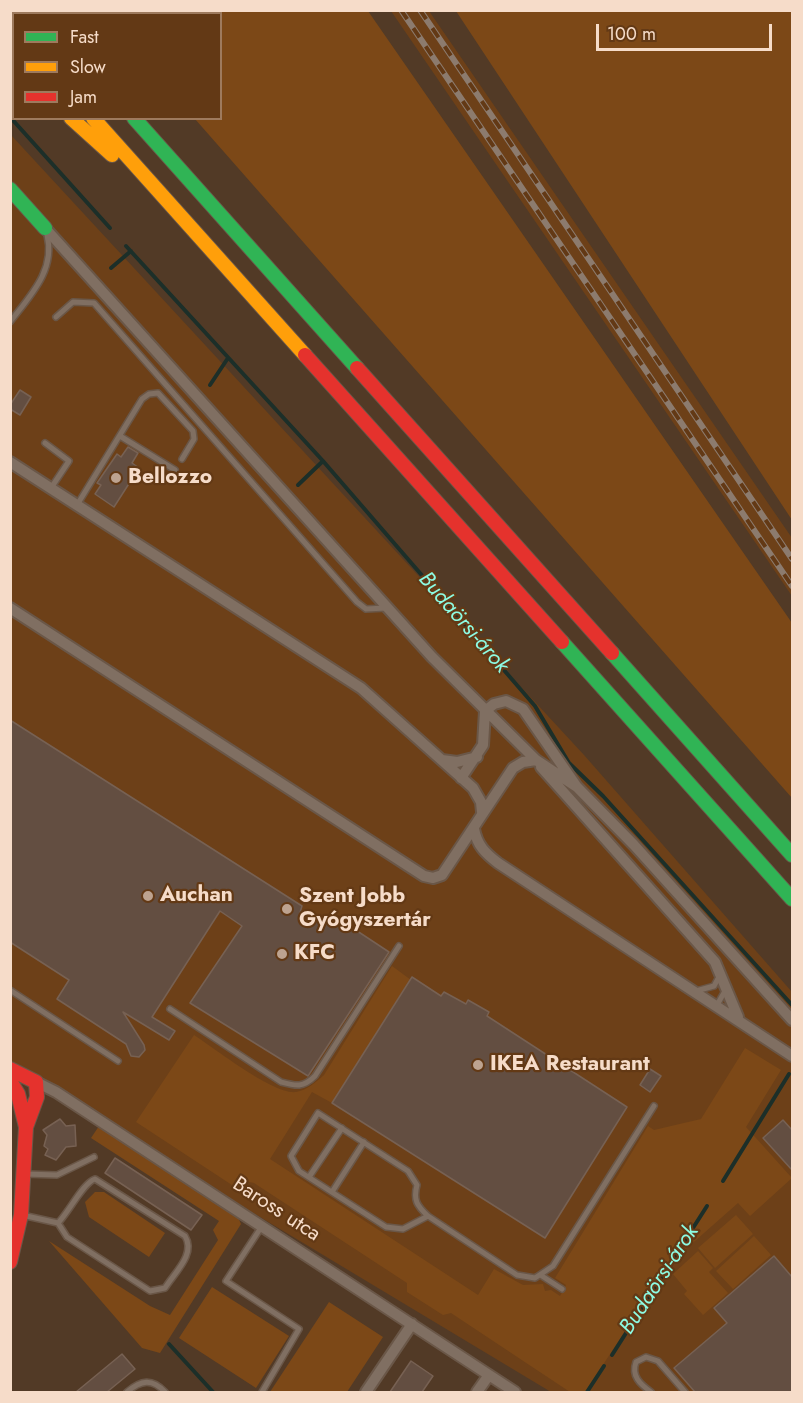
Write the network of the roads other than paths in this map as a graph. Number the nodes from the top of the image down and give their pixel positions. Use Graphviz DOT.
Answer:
graph roads {
  1 [pos="73,120"];
  2 [pos="95,120"];
  3 [pos="136,120"];
  4 [pos="10,189"];
  5 [pos="183,216"];
  6 [pos="45,228"];
  7 [pos="56,317"];
  8 [pos="10,322"];
  9 [pos="120,435"];
  10 [pos="45,444"];
  11 [pos="182,459"];
  12 [pos="10,462"];
  13 [pos="175,470"];
  14 [pos="51,488"];
  15 [pos="77,505"];
  16 [pos="10,608"];
  17 [pos="386,608"];
  18 [pos="485,711"];
  19 [pos="477,757"];
  20 [pos="441,759"];
  21 [pos="536,760"];
  22 [pos="462,778"];
  23 [pos="577,787"];
  24 [pos="482,812"];
  25 [pos="474,829"];
  26 [pos="484,852"];
  27 [pos="792,855"];
  28 [pos="456,857"];
  29 [pos="792,899"];
  30 [pos="399,946"];
  31 [pos="721,974"];
  32 [pos="10,990"];
  33 [pos="696,991"];
  34 [pos="725,991"];
  35 [pos="717,1005"];
  36 [pos="170,1009"];
  37 [pos="739,1019"];
  38 [pos="792,1020"];
  39 [pos="792,1056"];
  40 [pos="118,1061"];
  41 [pos="10,1069"];
  42 [pos="10,1081"];
  43 [pos="36,1082"];
  44 [pos="654,1107"];
  45 [pos="26,1127"];
  46 [pos="342,1128"];
  47 [pos="364,1142"];
  48 [pos="94,1157"];
  49 [pos="23,1174"];
  50 [pos="309,1177"];
  51 [pos="332,1192"];
  52 [pos="21,1215"];
  53 [pos="428,1216"];
  54 [pos="58,1223"];
  55 [pos="262,1226"];
  56 [pos="10,1262"];
  57 [pos="542,1276"];
  58 [pos="562,1289"];
  59 [pos="412,1324"];
  60 [pos="489,1375"];
  61 [pos="128,1392"];
  62 [pos="165,1392"];
  63 [pos="261,1392"];
  64 [pos="366,1392"];
  65 [pos="477,1392"];
  66 [pos="515,1392"];
  67 [pos="651,1392"];
  68 [pos="685,1392"];
  1 -- 5 [label="main road"];
  2 -- 5 [label="main road"];
  3 -- 27 [label="main road"];
  4 -- 6 [label="main road"];
  5 -- 29 [label="main road"];
  6 -- 8 [label="lane"];
  6 -- 17 [label="street"];
  7 -- 17 [label="lane"];
  9 -- 11 [label="lane"];
  9 -- 13 [label="lane"];
  9 -- 15 [label="lane"];
  10 -- 14 [label="lane"];
  12 -- 14 [label="street"];
  14 -- 15 [label="street"];
  15 -- 20 [label="street"];
  16 -- 28 [label="street"];
  17 -- 18 [label="street"];
  18 -- 19 [label="street"];
  18 -- 21 [label="street"];
  18 -- 23 [label="street"];
  19 -- 20 [label="street"];
  19 -- 22 [label="street"];
  20 -- 22 [label="street"];
  21 -- 23 [label="street"];
  21 -- 24 [label="street"];
  21 -- 31 [label="street"];
  22 -- 24 [label="street"];
  23 -- 38 [label="street"];
  24 -- 25 [label="street"];
  25 -- 26 [label="street"];
  25 -- 28 [label="street"];
  26 -- 28 [label="street"];
  26 -- 33 [label="street"];
  30 -- 36 [label="lane"];
  31 -- 33 [label="lane"];
  31 -- 34 [label="street"];
  32 -- 40 [label="lane"];
  33 -- 35 [label="street"];
  34 -- 35 [label="lane"];
  34 -- 37 [label="street"];
  35 -- 37 [label="street"];
  37 -- 39 [label="street"];
  41 -- 43 [label="main road, Baross utca"];
  42 -- 45 [label="main road"];
  43 -- 45 [label="main road"];
  43 -- 55 [label="street, Baross utca"];
  44 -- 57 [label="lane"];
  45 -- 49 [label="main road"];
  46 -- 47 [label="lane"];
  46 -- 50 [label="lane"];
  46 -- 50 [label="lane"];
  47 -- 51 [label="lane"];
  47 -- 53 [label="lane"];
  48 -- 49 [label="lane"];
  49 -- 52 [label="main road"];
  50 -- 51 [label="lane"];
  51 -- 53 [label="lane"];
  52 -- 54 [label="lane"];
  52 -- 56 [label="main road"];
  53 -- 57 [label="lane"];
  54 -- 54 [label="lane"];
  55 -- 59 [label="street, Baross utca"];
  55 -- 63 [label="lane"];
  57 -- 58 [label="lane"];
  59 -- 60 [label="street, Baross utca"];
  59 -- 64 [label="street"];
  60 -- 65 [label="street"];
  60 -- 66 [label="street, Baross utca"];
  61 -- 62 [label="lane"];
  67 -- 68 [label="lane"];
}
